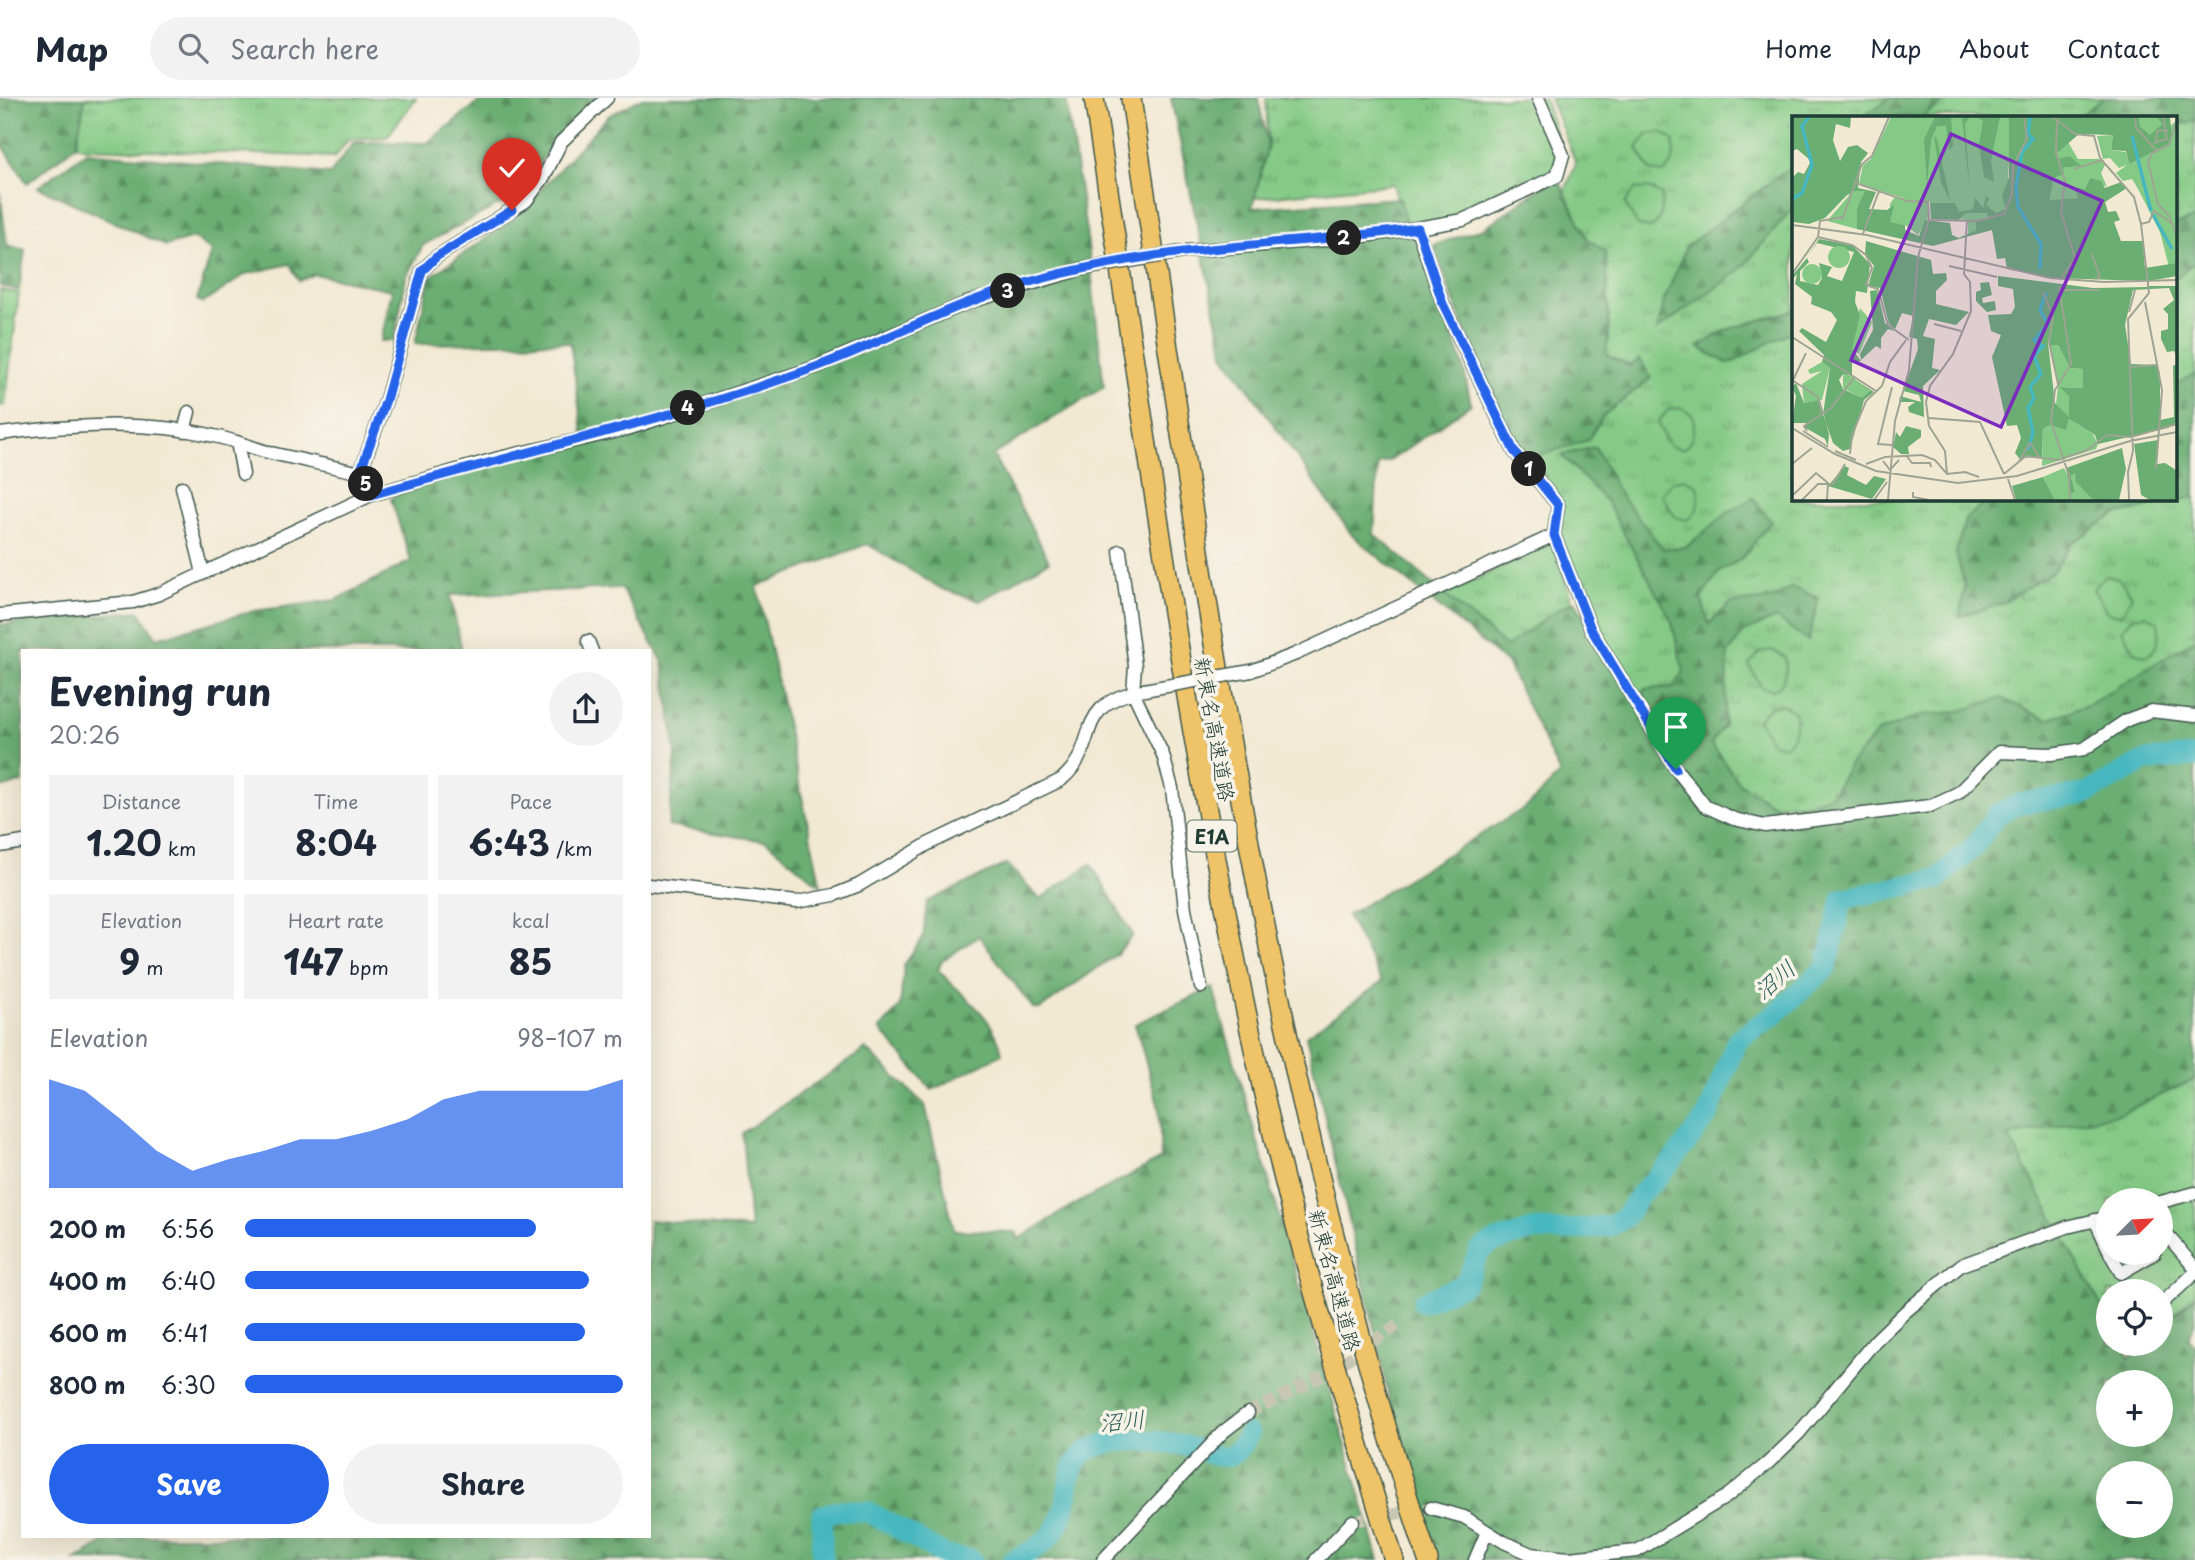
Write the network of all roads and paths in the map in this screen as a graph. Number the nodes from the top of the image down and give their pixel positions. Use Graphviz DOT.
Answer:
graph roads {
  1 [pos="607,98"];
  2 [pos="1094,98"];
  3 [pos="1131,98"];
  4 [pos="1538,98"];
  5 [pos="1418,228"];
  6 [pos="189,412"];
  7 [pos="184,431"];
  8 [pos="0,434"];
  9 [pos="237,442"];
  10 [pos="360,472"];
  11 [pos="243,474"];
  12 [pos="183,486"];
  13 [pos="371,495"];
  14 [pos="1554,535"];
  15 [pos="1120,551"];
  16 [pos="203,573"];
  17 [pos="0,615"];
  18 [pos="1138,691"];
  19 [pos="2195,716"];
  20 [pos="21,842"];
  21 [pos="0,846"];
  22 [pos="651,885"];
  23 [pos="1201,987"];
  24 [pos="2195,1193"];
  25 [pos="2174,1199"];
  26 [pos="2095,1220"];
  27 [pos="2174,1250"];
  28 [pos="2116,1265"];
  29 [pos="2135,1265"];
  30 [pos="2194,1266"];
  31 [pos="2173,1290"];
  32 [pos="1248,1413"];
  33 [pos="1431,1508"];
  34 [pos="1353,1521"];
  35 [pos="1488,1532"];
  36 [pos="1332,1554"];
  37 [pos="1104,1560"];
  38 [pos="1316,1560"];
  39 [pos="1394,1560"];
  40 [pos="1427,1560"];
  41 [pos="1475,1560"];
  1 -- 10 [label="street"];
  2 -- 39 [label="highway, 新東名高速道路 / E1A"];
  3 -- 40 [label="highway, 新東名高速道路 / E1A"];
  4 -- 5 [label="street"];
  5 -- 13 [label="street, bridge"];
  5 -- 14 [label="street"];
  6 -- 7 [label="street"];
  7 -- 8 [label="street"];
  7 -- 9 [label="street"];
  9 -- 10 [label="street"];
  9 -- 11 [label="street"];
  10 -- 13 [label="street"];
  12 -- 16 [label="street"];
  13 -- 16 [label="street"];
  14 -- 18 [label="street, bridge"];
  14 -- 19 [label="street"];
  15 -- 18 [label="street"];
  16 -- 17 [label="street"];
  18 -- 22 [label="street"];
  18 -- 23 [label="street"];
  20 -- 21 [label="street"];
  24 -- 25 [label="street"];
  26 -- 35 [label="street"];
  27 -- 30 [label="street"];
  28 -- 29 [label="street"];
  30 -- 31 [label="street"];
  32 -- 37 [label="street"];
  33 -- 35 [label="street"];
  34 -- 36 [label="street"];
  35 -- 41 [label="street"];
  36 -- 38 [label="street"];
}
